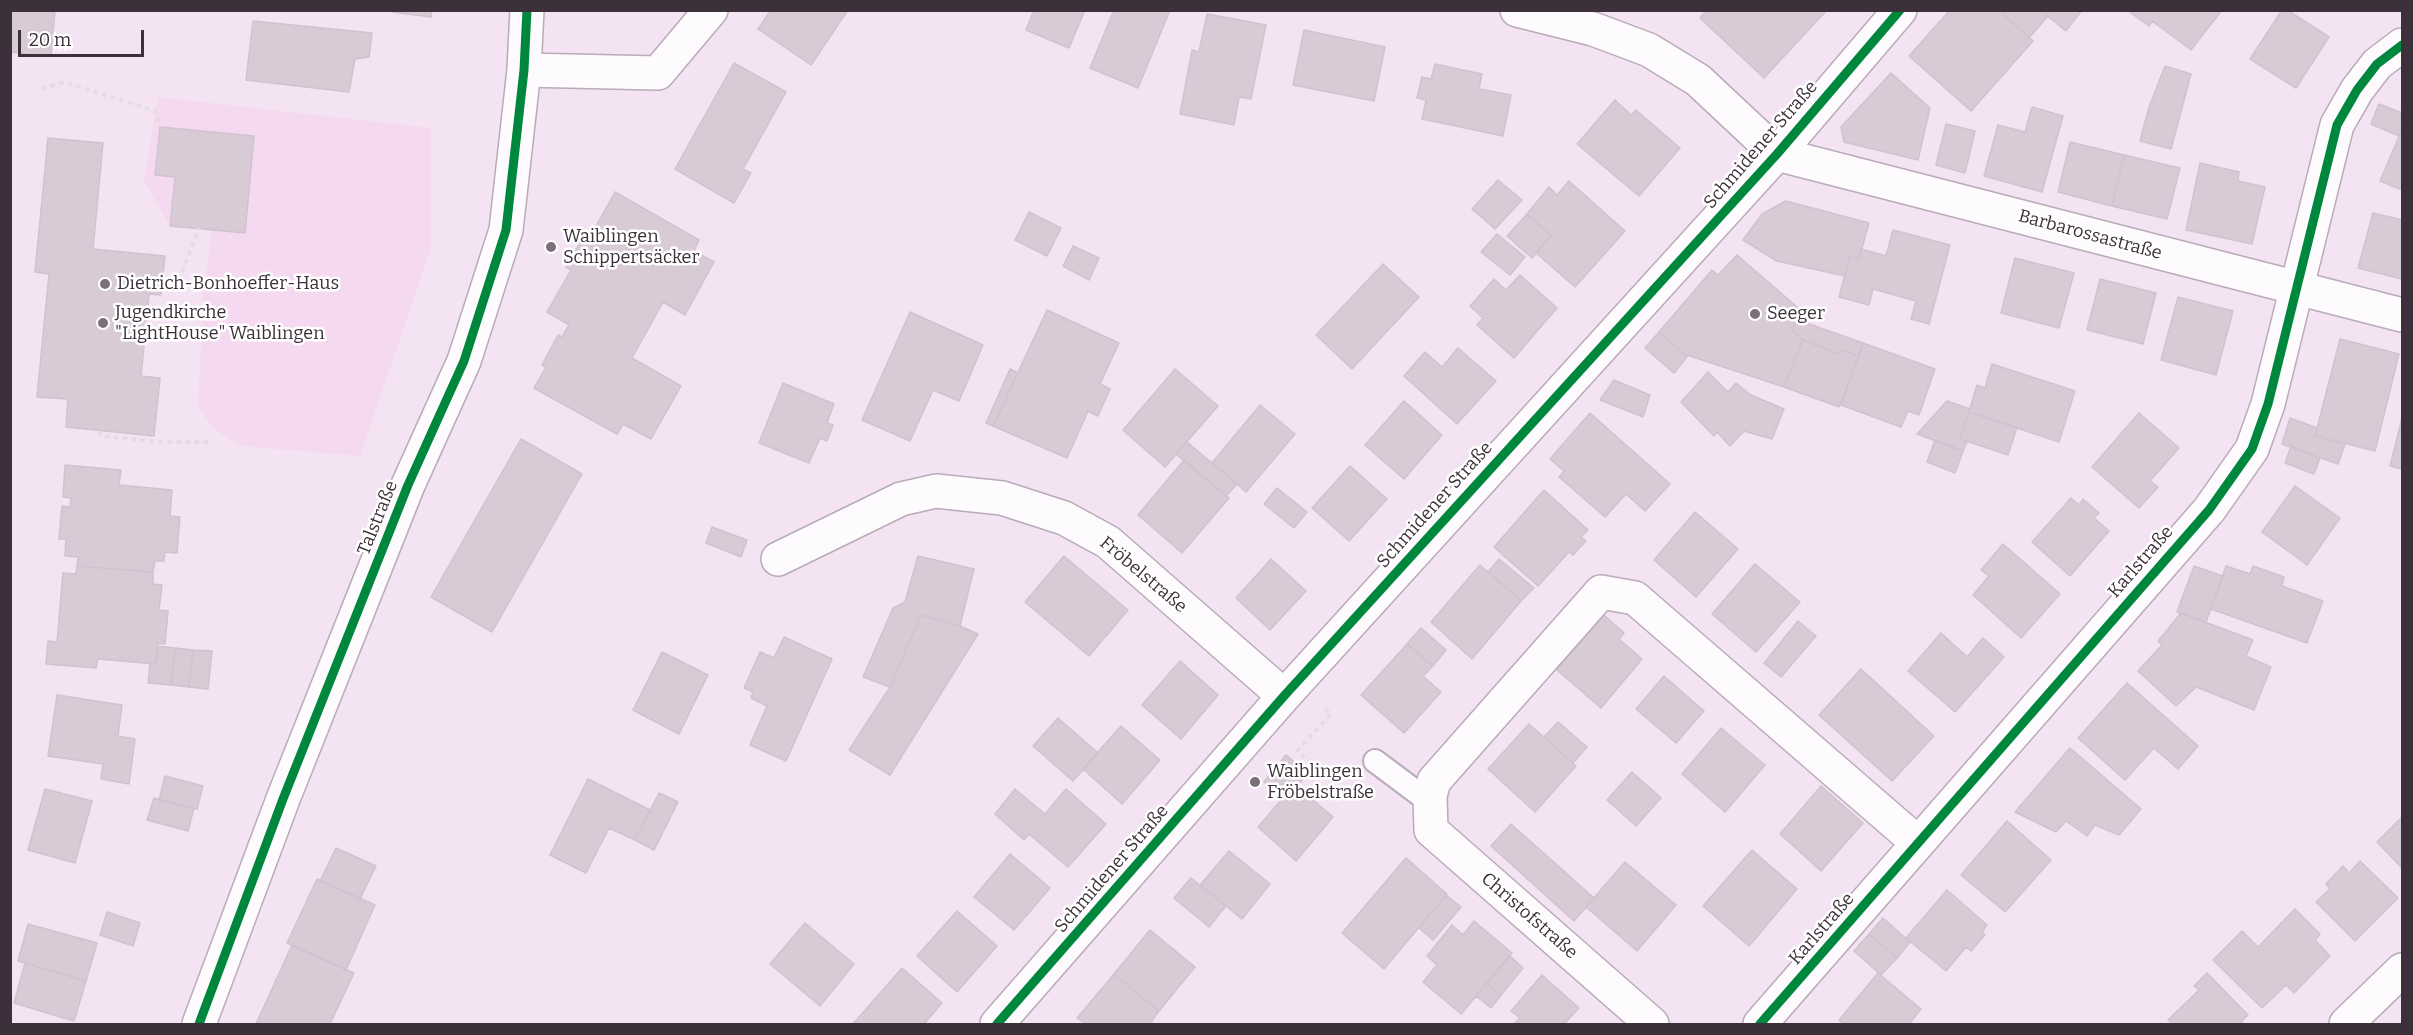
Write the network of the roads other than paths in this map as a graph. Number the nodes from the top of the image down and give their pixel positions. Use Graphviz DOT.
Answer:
graph roads {
  1 [pos="527,10"];
  2 [pos="711,10"];
  3 [pos="1517,10"];
  4 [pos="1900,10"];
  5 [pos="2403,45"];
  6 [pos="524,70"];
  7 [pos="1777,154"];
  8 [pos="2297,289"];
  9 [pos="2403,315"];
  10 [pos="778,559"];
  11 [pos="1284,696"];
  12 [pos="1375,761"];
  13 [pos="1430,796"];
  14 [pos="1918,843"];
  15 [pos="2403,970"];
  16 [pos="199,1024"];
  17 [pos="997,1024"];
  18 [pos="1652,1024"];
  19 [pos="1760,1024"];
  20 [pos="2346,1024"];
  1 -- 6 [label="street, Talstraße"];
  2 -- 6 [label="street"];
  3 -- 7 [label="street"];
  4 -- 7 [label="street, Schmidener Straße"];
  5 -- 8 [label="street, Karlstraße"];
  6 -- 16 [label="street, Talstraße"];
  7 -- 8 [label="street, Barbarossastraße"];
  7 -- 11 [label="street, Schmidener Straße"];
  8 -- 9 [label="street, Barbarossastraße"];
  8 -- 14 [label="street, Karlstraße"];
  10 -- 11 [label="street, Fröbelstraße"];
  11 -- 17 [label="street, Schmidener Straße"];
  12 -- 13 [label="lane"];
  13 -- 14 [label="street"];
  13 -- 18 [label="street, Christofstraße"];
  14 -- 19 [label="street, Karlstraße"];
  15 -- 20 [label="street"];
}
